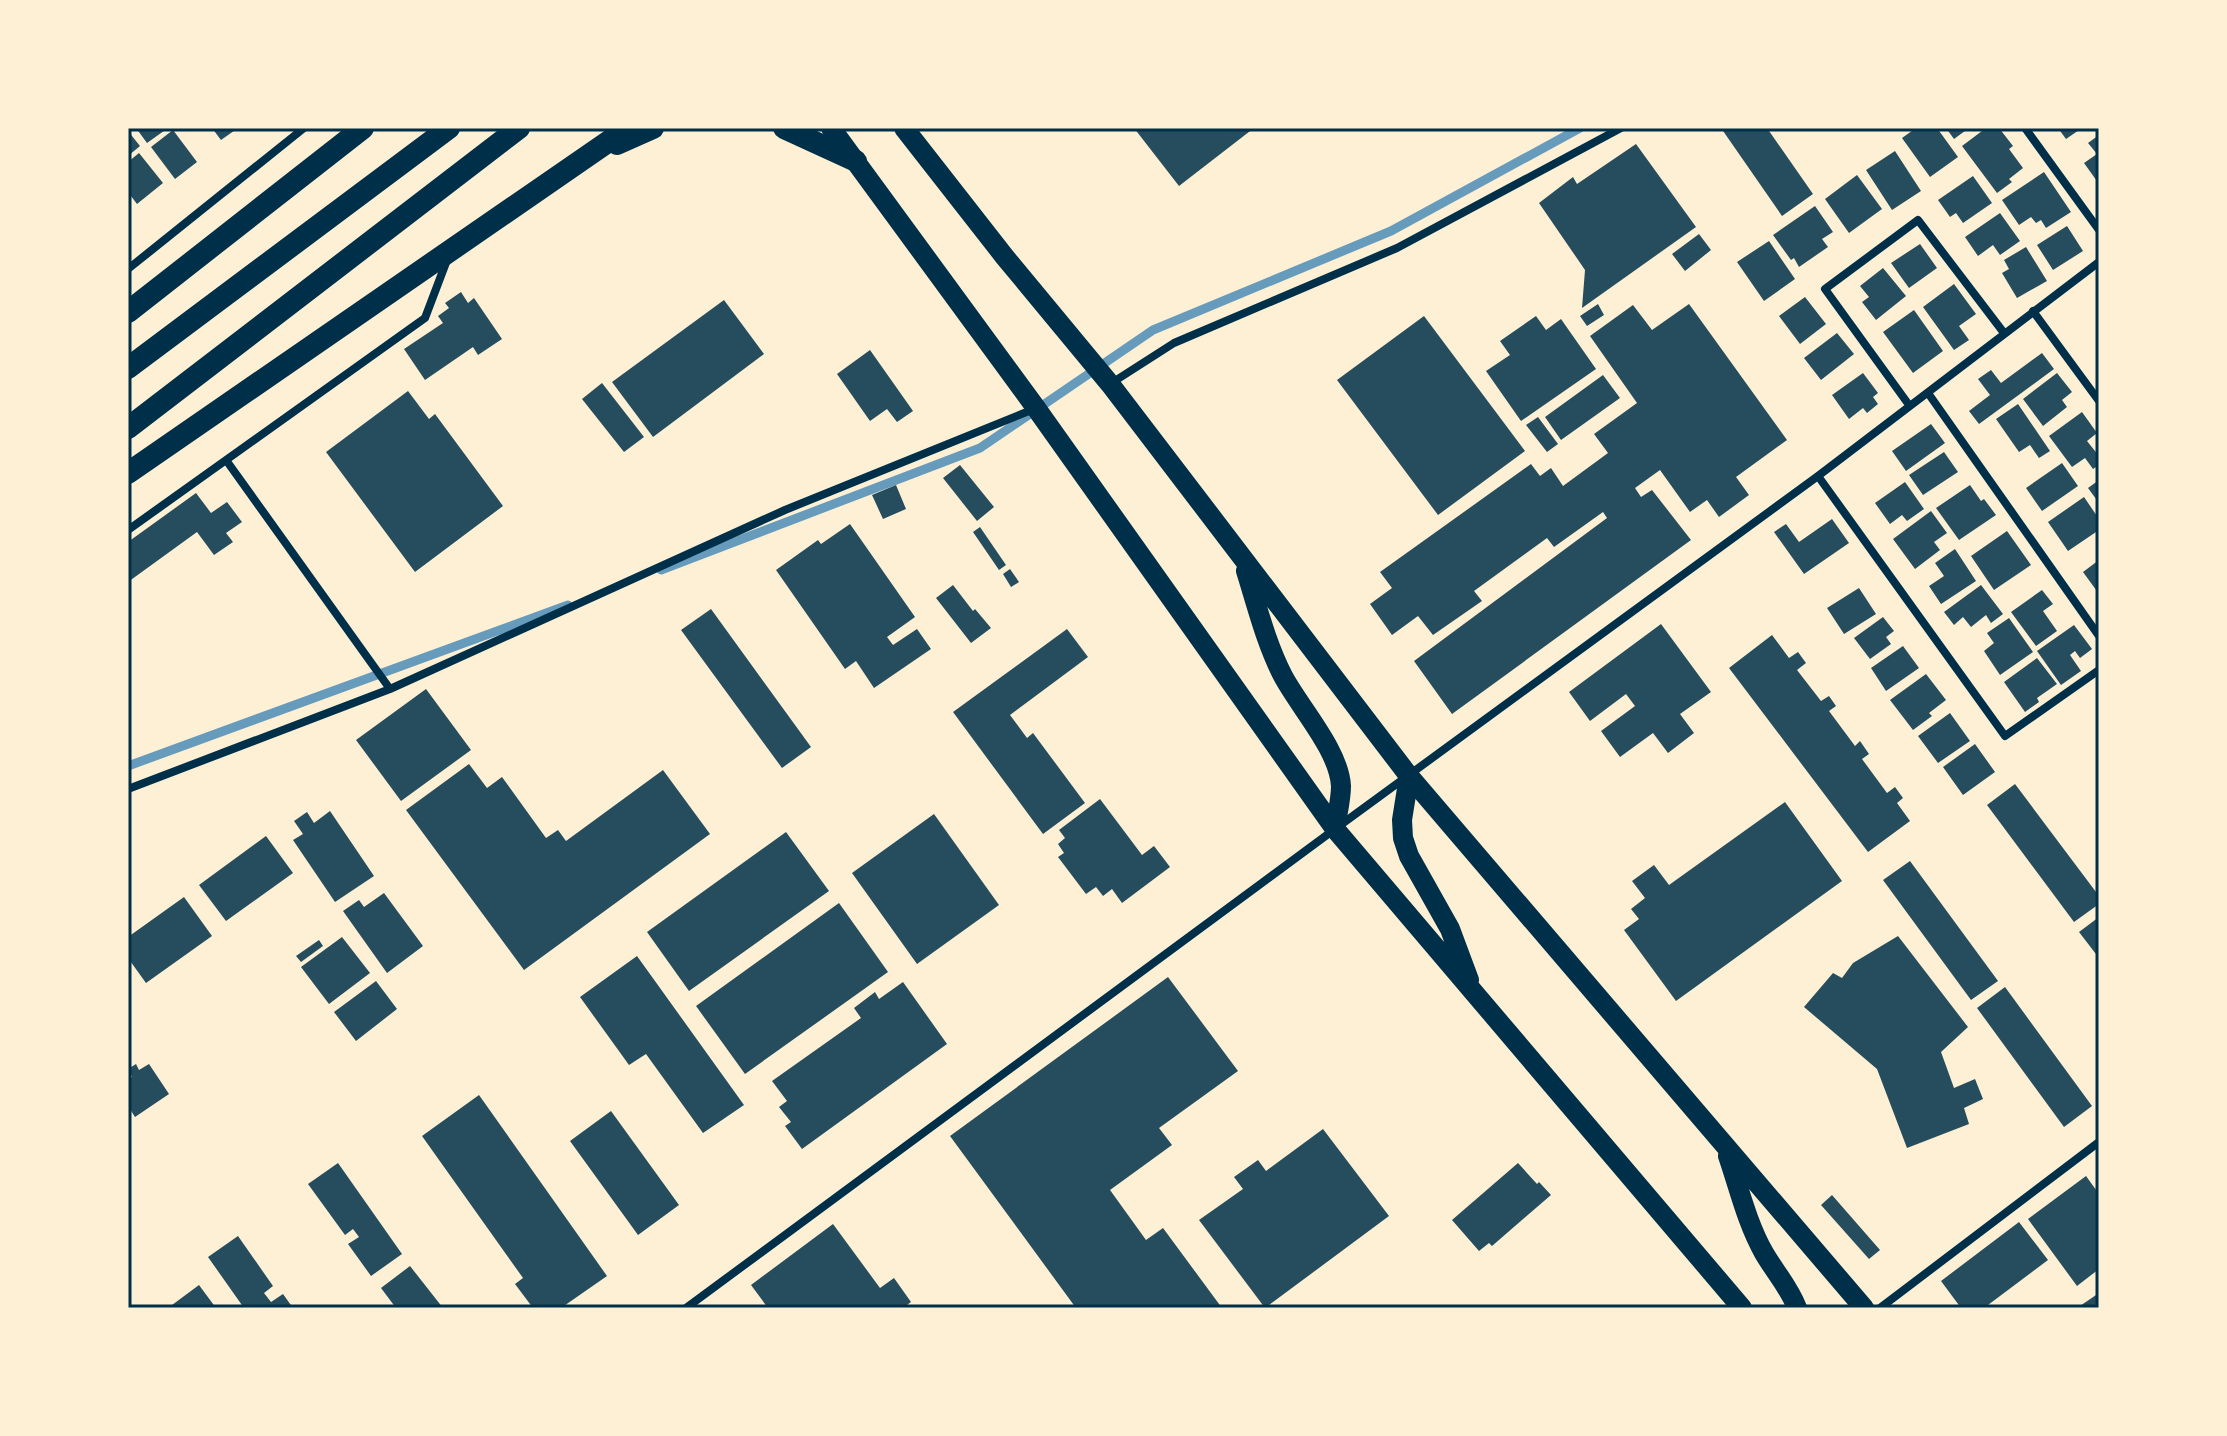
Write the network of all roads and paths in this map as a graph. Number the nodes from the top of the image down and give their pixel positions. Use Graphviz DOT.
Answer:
graph roads {
  1 [pos="304,128"];
  2 [pos="363,128"];
  3 [pos="449,128"];
  4 [pos="519,128"];
  5 [pos="614,128"];
  6 [pos="628,128"];
  7 [pos="653,128"];
  8 [pos="784,128"];
  9 [pos="831,128"];
  10 [pos="904,128"];
  11 [pos="1621,128"];
  12 [pos="2025,128"];
  13 [pos="582,160"];
  14 [pos="856,161"];
  15 [pos="2099,230"];
  16 [pos="450,252"];
  17 [pos="2099,262"];
  18 [pos="128,269"];
  19 [pos="2033,311"];
  20 [pos="128,312"];
  21 [pos="2004,333"];
  22 [pos="128,368"];
  23 [pos="1110,384"];
  24 [pos="1928,393"];
  25 [pos="2099,401"];
  26 [pos="1909,405"];
  27 [pos="1036,408"];
  28 [pos="128,428"];
  29 [pos="226,460"];
  30 [pos="128,473"];
  31 [pos="1818,476"];
  32 [pos="128,530"];
  33 [pos="1241,556"];
  34 [pos="2099,636"];
  35 [pos="2099,670"];
  36 [pos="390,689"];
  37 [pos="1409,776"];
  38 [pos="128,789"];
  39 [pos="1335,829"];
  40 [pos="1474,995"];
  41 [pos="2099,1142"];
  42 [pos="1725,1145"];
  43 [pos="686,1308"];
  44 [pos="1742,1308"];
  45 [pos="1797,1308"];
  46 [pos="1864,1308"];
  47 [pos="1880,1308"];
  1 -- 18 [label="street"];
  2 -- 20 [label="highway"];
  3 -- 22 [label="highway"];
  4 -- 28 [label="highway"];
  5 -- 13 [label="highway"];
  6 -- 13 [label="highway"];
  7 -- 13 [label="highway"];
  8 -- 14 [label="highway"];
  9 -- 14 [label="main road"];
  10 -- 23 [label="main road"];
  11 -- 23 [label="street"];
  12 -- 15 [label="street"];
  13 -- 16 [label="highway"];
  14 -- 27 [label="main road"];
  16 -- 29 [label="street"];
  16 -- 30 [label="highway"];
  17 -- 19 [label="street"];
  19 -- 21 [label="street"];
  19 -- 25 [label="street"];
  21 -- 24 [label="street"];
  21 -- 26 [label="street"];
  23 -- 33 [label="main road"];
  24 -- 26 [label="street"];
  24 -- 34 [label="street"];
  26 -- 31 [label="street"];
  27 -- 36 [label="street"];
  27 -- 39 [label="main road"];
  29 -- 32 [label="street"];
  29 -- 36 [label="street"];
  31 -- 35 [label="street"];
  31 -- 37 [label="street"];
  33 -- 37 [label="main road"];
  33 -- 39 [label="main road"];
  36 -- 38 [label="street"];
  37 -- 39 [label="street"];
  37 -- 40 [label="main road"];
  37 -- 42 [label="main road"];
  39 -- 40 [label="main road"];
  39 -- 43 [label="street"];
  40 -- 44 [label="main road"];
  41 -- 47 [label="street"];
  42 -- 45 [label="main road"];
  42 -- 46 [label="main road"];
}
